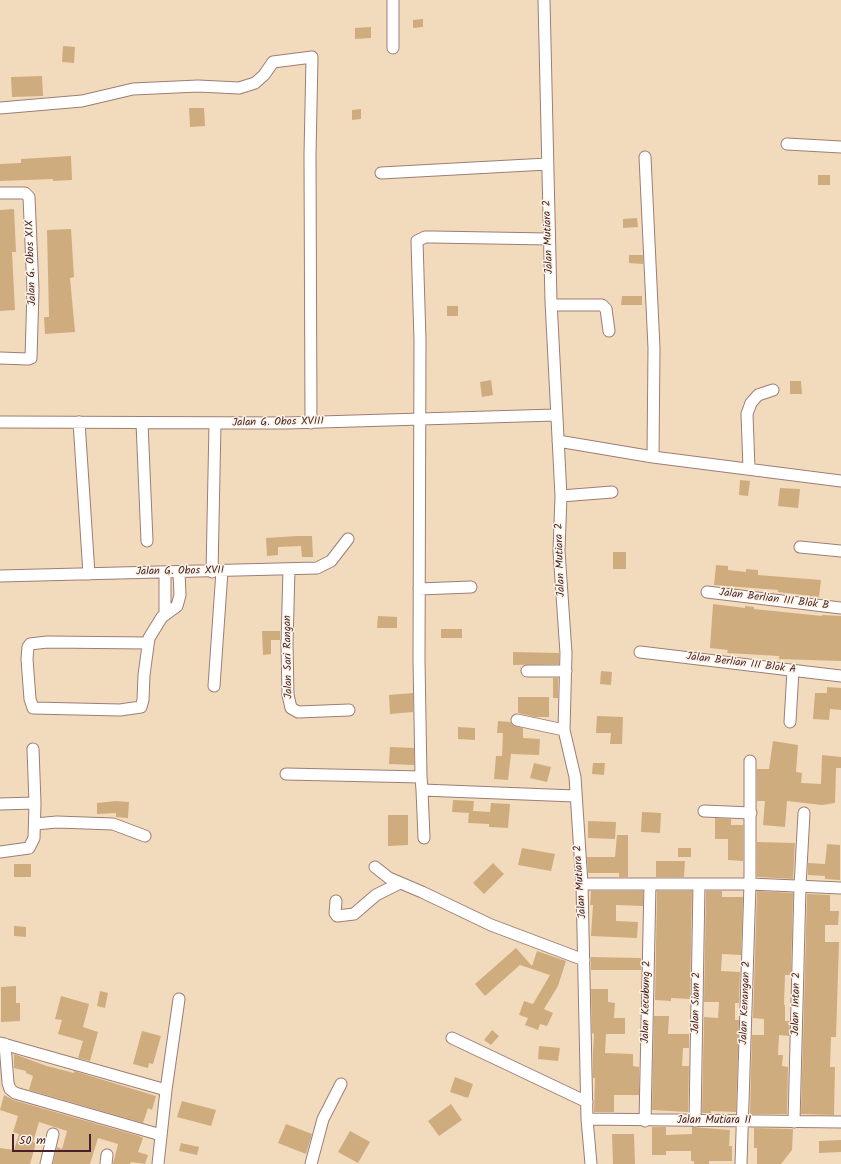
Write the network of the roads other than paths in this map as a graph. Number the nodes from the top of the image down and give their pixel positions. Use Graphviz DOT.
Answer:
graph roads {
  1 [pos="393,0"];
  2 [pos="544,0"];
  3 [pos="393,48"];
  4 [pos="0,108"];
  5 [pos="787,144"];
  6 [pos="841,147"];
  7 [pos="645,156"];
  8 [pos="547,164"];
  9 [pos="381,173"];
  10 [pos="0,193"];
  11 [pos="549,239"];
  12 [pos="551,304"];
  13 [pos="609,330"];
  14 [pos="0,358"];
  15 [pos="773,390"];
  16 [pos="555,415"];
  17 [pos="419,419"];
  18 [pos="0,422"];
  19 [pos="79,422"];
  20 [pos="142,423"];
  21 [pos="311,423"];
  22 [pos="215,424"];
  23 [pos="558,441"];
  24 [pos="653,457"];
  25 [pos="749,468"];
  26 [pos="841,481"];
  27 [pos="612,492"];
  28 [pos="560,496"];
  29 [pos="348,539"];
  30 [pos="147,540"];
  31 [pos="800,547"];
  32 [pos="841,552"];
  33 [pos="289,569"];
  34 [pos="165,572"];
  35 [pos="179,572"];
  36 [pos="217,572"];
  37 [pos="90,574"];
  38 [pos="0,576"];
  39 [pos="471,587"];
  40 [pos="419,589"];
  41 [pos="707,592"];
  42 [pos="841,608"];
  43 [pos="165,614"];
  44 [pos="148,643"];
  45 [pos="640,652"];
  46 [pos="793,670"];
  47 [pos="527,671"];
  48 [pos="566,671"];
  49 [pos="841,676"];
  50 [pos="214,686"];
  51 [pos="349,710"];
  52 [pos="517,720"];
  53 [pos="790,722"];
  54 [pos="564,730"];
  55 [pos="32,749"];
  56 [pos="750,761"];
  57 [pos="286,774"];
  58 [pos="421,777"];
  59 [pos="422,790"];
  60 [pos="575,796"];
  61 [pos="35,803"];
  62 [pos="0,804"];
  63 [pos="704,811"];
  64 [pos="751,813"];
  65 [pos="804,813"];
  66 [pos="35,824"];
  67 [pos="145,836"];
  68 [pos="424,838"];
  69 [pos="0,852"];
  70 [pos="375,867"];
  71 [pos="400,883"];
  72 [pos="582,884"];
  73 [pos="650,884"];
  74 [pos="699,884"];
  75 [pos="750,884"];
  76 [pos="800,886"];
  77 [pos="841,888"];
  78 [pos="336,901"];
  79 [pos="584,960"];
  80 [pos="178,999"];
  81 [pos="452,1038"];
  82 [pos="3,1044"];
  83 [pos="341,1084"];
  84 [pos="166,1090"];
  85 [pos="587,1102"];
  86 [pos="587,1119"];
  87 [pos="645,1121"];
  88 [pos="695,1121"];
  89 [pos="742,1121"];
  90 [pos="794,1122"];
  91 [pos="841,1122"];
  92 [pos="53,1134"];
  93 [pos="161,1134"];
  94 [pos="46,1164"];
  95 [pos="158,1164"];
  96 [pos="311,1164"];
  97 [pos="591,1164"];
  98 [pos="741,1164"];
  1 -- 3 [label="street"];
  2 -- 8 [label="street, Jalan Mutiara 2"];
  4 -- 21 [label="street"];
  5 -- 6 [label="street"];
  7 -- 24 [label="street"];
  8 -- 9 [label="street"];
  8 -- 11 [label="street, Jalan Mutiara 2"];
  10 -- 14 [label="street, Jalan G. Obos XIX"];
  11 -- 12 [label="street, Jalan Mutiara 2"];
  11 -- 17 [label="street"];
  12 -- 13 [label="street"];
  12 -- 16 [label="street, Jalan Mutiara 2"];
  15 -- 25 [label="street"];
  16 -- 17 [label="street, Jalan G. Obos XVIII"];
  16 -- 23 [label="street, Jalan Mutiara 2"];
  17 -- 21 [label="street, Jalan G. Obos XVIII"];
  17 -- 40 [label="street"];
  18 -- 19 [label="street, Jalan G. Obos XVIII"];
  19 -- 20 [label="street, Jalan G. Obos XVIII"];
  19 -- 37 [label="street"];
  20 -- 22 [label="street, Jalan G. Obos XVIII"];
  20 -- 30 [label="street"];
  21 -- 22 [label="street, Jalan G. Obos XVIII"];
  22 -- 36 [label="street"];
  23 -- 24 [label="street"];
  23 -- 28 [label="street, Jalan Mutiara 2"];
  24 -- 25 [label="street"];
  25 -- 26 [label="street"];
  27 -- 28 [label="street"];
  28 -- 48 [label="street, Jalan Mutiara 2"];
  29 -- 33 [label="street, Jalan G. Obos XVII"];
  31 -- 32 [label="street"];
  33 -- 36 [label="street, Jalan G. Obos XVII"];
  33 -- 51 [label="street, Jalan Sari Rangan"];
  34 -- 35 [label="street, Jalan G. Obos XVII"];
  34 -- 37 [label="street, Jalan G. Obos XVII"];
  34 -- 43 [label="street"];
  35 -- 36 [label="street, Jalan G. Obos XVII"];
  35 -- 43 [label="street"];
  36 -- 50 [label="street"];
  37 -- 38 [label="street, Jalan G. Obos XVII"];
  39 -- 40 [label="street"];
  40 -- 58 [label="street"];
  41 -- 42 [label="street, Jalan Berlian III Blok B"];
  43 -- 44 [label="street"];
  44 -- 44 [label="street"];
  45 -- 46 [label="street, Jalan Berlian III Blok A"];
  46 -- 49 [label="street, Jalan Berlian III Blok A"];
  46 -- 53 [label="street"];
  47 -- 48 [label="street"];
  48 -- 54 [label="street, Jalan Mutiara 2"];
  52 -- 54 [label="street"];
  54 -- 60 [label="street, Jalan Mutiara 2"];
  55 -- 61 [label="street"];
  56 -- 64 [label="street, Jalan Kenangan 2"];
  57 -- 58 [label="street"];
  58 -- 59 [label="street"];
  59 -- 60 [label="street"];
  59 -- 68 [label="street"];
  60 -- 72 [label="street, Jalan Mutiara 2"];
  61 -- 62 [label="street"];
  61 -- 66 [label="street"];
  63 -- 64 [label="street"];
  64 -- 75 [label="street, Jalan Kenangan 2"];
  65 -- 76 [label="street, Jalan Intan 2"];
  66 -- 67 [label="street"];
  66 -- 69 [label="street"];
  70 -- 71 [label="street"];
  71 -- 78 [label="street"];
  71 -- 79 [label="street"];
  72 -- 73 [label="street"];
  72 -- 79 [label="street, Jalan Mutiara 2"];
  73 -- 74 [label="street"];
  73 -- 87 [label="street, Jalan Kecubung 2"];
  74 -- 75 [label="street"];
  74 -- 88 [label="street, Jalan Siam 2"];
  75 -- 76 [label="street"];
  75 -- 89 [label="street, Jalan Kenangan 2"];
  76 -- 77 [label="street"];
  76 -- 90 [label="street, Jalan Intan 2"];
  79 -- 85 [label="street, Jalan Mutiara 2"];
  80 -- 84 [label="street"];
  81 -- 85 [label="street"];
  82 -- 84 [label="street"];
  82 -- 93 [label="street"];
  83 -- 96 [label="street"];
  84 -- 93 [label="street"];
  85 -- 86 [label="street, Jalan Mutiara 2"];
  86 -- 87 [label="street, Jalan Mutiara II"];
  86 -- 97 [label="street, Jalan Mutiara 2"];
  87 -- 88 [label="street, Jalan Mutiara II"];
  88 -- 89 [label="street, Jalan Mutiara II"];
  89 -- 90 [label="street, Jalan Mutiara II"];
  89 -- 98 [label="street, Jalan Kenangan 2"];
  90 -- 91 [label="street, Jalan Mutiara II"];
  92 -- 94 [label="street"];
  93 -- 95 [label="street"];
}
